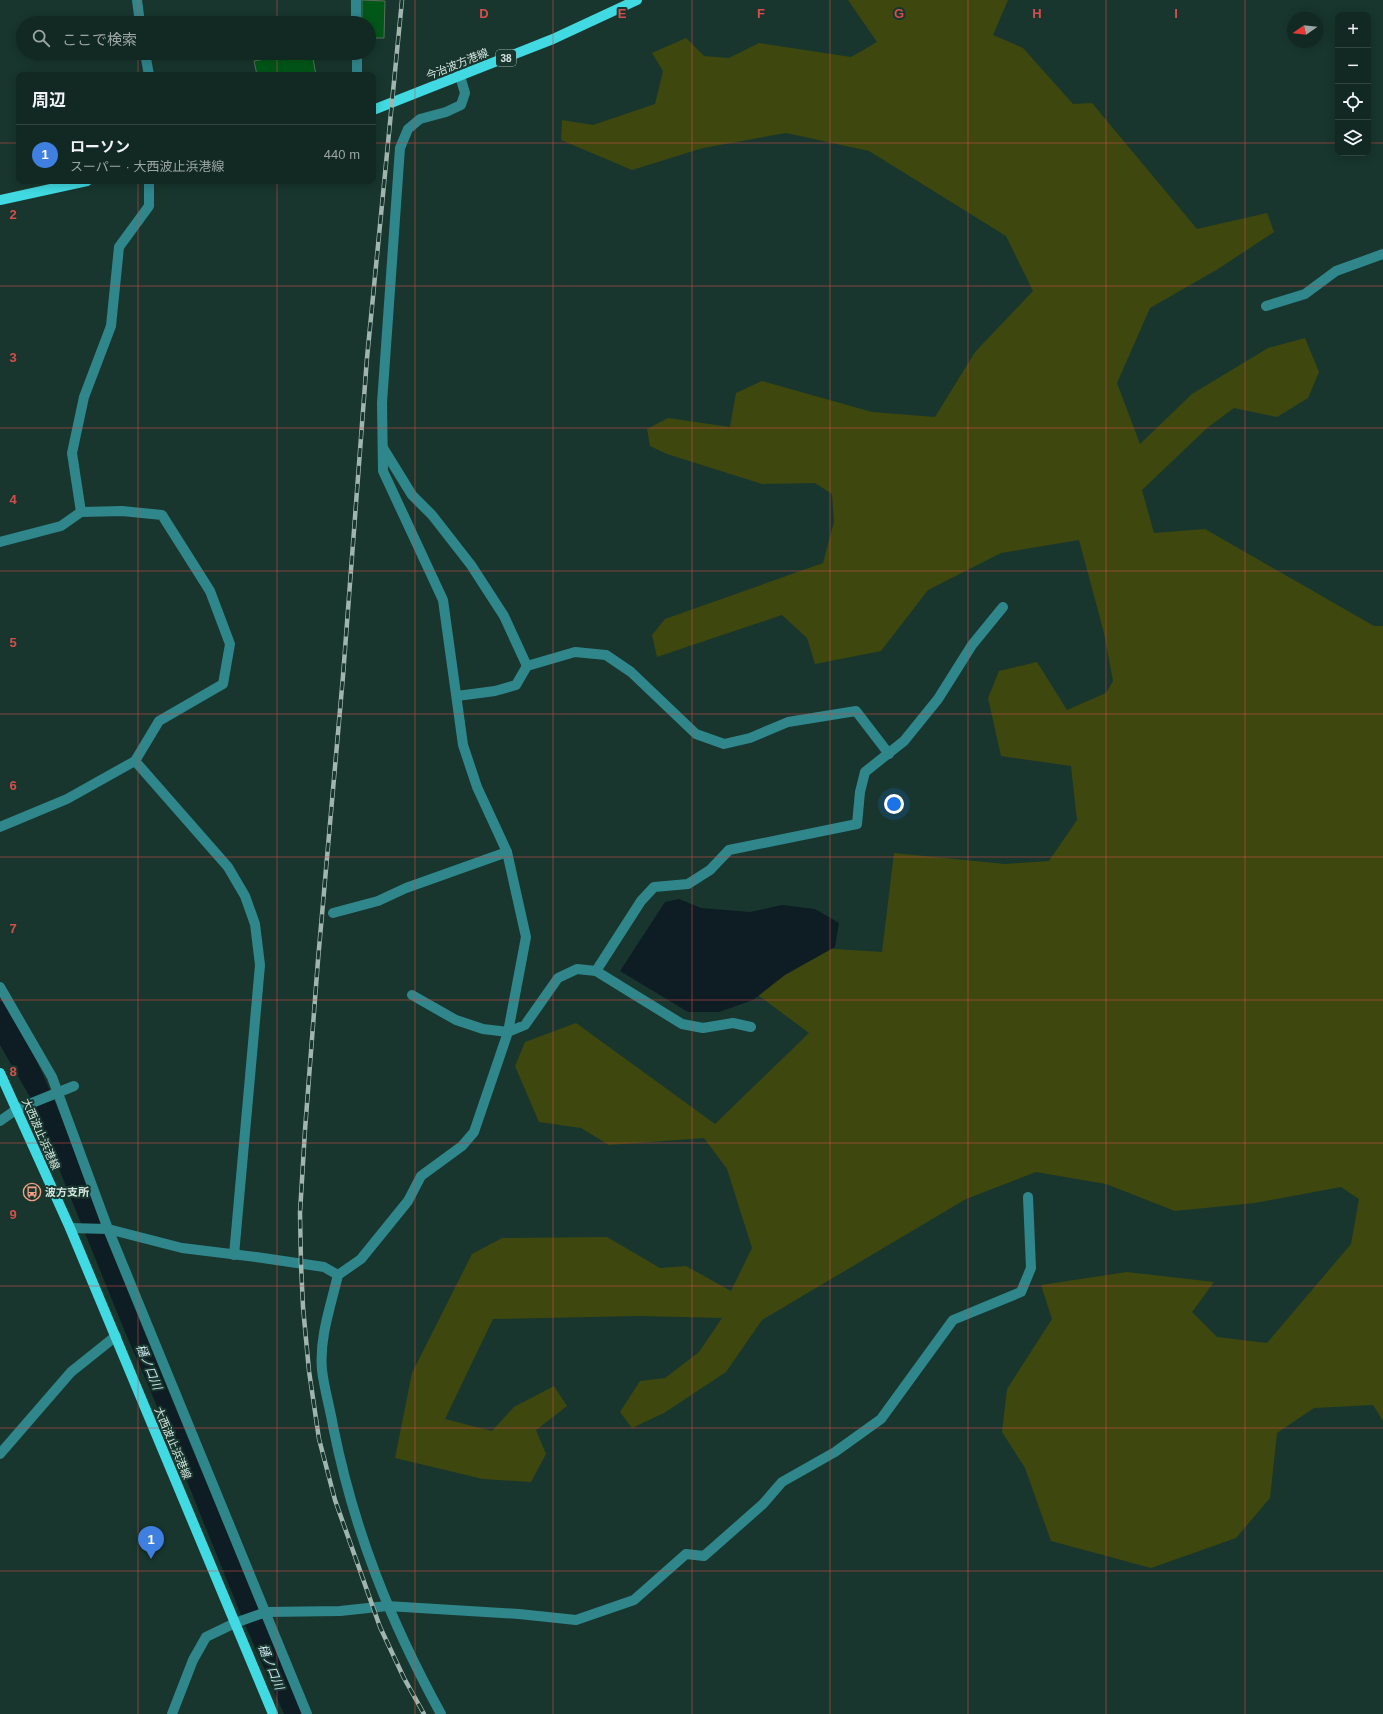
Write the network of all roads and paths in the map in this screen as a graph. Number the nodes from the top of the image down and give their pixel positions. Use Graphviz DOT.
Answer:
graph roads {
  1 [pos="137,0"];
  2 [pos="356,0"];
  3 [pos="637,0"];
  4 [pos="139,16"];
  5 [pos="356,16"];
  6 [pos="146,60"];
  7 [pos="357,60"];
  8 [pos="148,72"];
  9 [pos="357,72"];
  10 [pos="460,76"];
  11 [pos="376,109"];
  12 [pos="74,184"];
  13 [pos="149,184"];
  14 [pos="0,200"];
  15 [pos="1383,254"];
  16 [pos="1266,306"];
  17 [pos="382,448"];
  18 [pos="81,512"];
  19 [pos="0,542"];
  20 [pos="1003,607"];
  21 [pos="527,666"];
  22 [pos="456,696"];
  23 [pos="889,754"];
  24 [pos="135,761"];
  25 [pos="0,827"];
  26 [pos="507,852"];
  27 [pos="333,913"];
  28 [pos="596,971"];
  29 [pos="0,987"];
  30 [pos="412,995"];
  31 [pos="751,1027"];
  32 [pos="508,1032"];
  33 [pos="0,1073"];
  34 [pos="74,1086"];
  35 [pos="55,1094"];
  36 [pos="17,1109"];
  37 [pos="0,1121"];
  38 [pos="1028,1197"];
  39 [pos="75,1228"];
  40 [pos="105,1229"];
  41 [pos="234,1255"];
  42 [pos="338,1275"];
  43 [pos="116,1336"];
  44 [pos="0,1454"];
  45 [pos="387,1606"];
  46 [pos="266,1612"];
  47 [pos="235,1623"];
  48 [pos="172,1714"];
  49 [pos="273,1714"];
  50 [pos="307,1714"];
  51 [pos="441,1714"];
  1 -- 4 [label="street"];
  2 -- 5 [label="street"];
  3 -- 10 [label="main road, 今治波方港線 / 38"];
  6 -- 8 [label="street"];
  7 -- 9 [label="street"];
  10 -- 11 [label="main road, 今治波方港線 / 38"];
  10 -- 17 [label="street"];
  12 -- 14 [label="main road"];
  13 -- 18 [label="street"];
  15 -- 16 [label="street"];
  17 -- 21 [label="street"];
  17 -- 22 [label="street"];
  18 -- 19 [label="street"];
  18 -- 24 [label="street"];
  20 -- 23 [label="street"];
  21 -- 22 [label="street"];
  21 -- 23 [label="street"];
  22 -- 26 [label="street"];
  23 -- 28 [label="street"];
  24 -- 25 [label="street"];
  24 -- 41 [label="street"];
  26 -- 27 [label="street"];
  26 -- 32 [label="street"];
  28 -- 31 [label="street"];
  28 -- 32 [label="street"];
  29 -- 35 [label="street"];
  30 -- 32 [label="street"];
  32 -- 42 [label="street"];
  33 -- 36 [label="main road, 大西波止浜港線"];
  34 -- 35 [label="street"];
  35 -- 36 [label="street"];
  35 -- 40 [label="street"];
  36 -- 37 [label="street"];
  36 -- 39 [label="main road, 大西波止浜港線"];
  38 -- 45 [label="street"];
  39 -- 40 [label="street"];
  39 -- 43 [label="main road, 大西波止浜港線"];
  40 -- 41 [label="street"];
  40 -- 46 [label="street"];
  41 -- 42 [label="street"];
  42 -- 45 [label="street"];
  43 -- 44 [label="street"];
  43 -- 47 [label="main road, 大西波止浜港線"];
  45 -- 46 [label="street"];
  45 -- 51 [label="street"];
  46 -- 47 [label="street"];
  46 -- 50 [label="street"];
  47 -- 48 [label="street"];
  47 -- 49 [label="main road, 大西波止浜港線"];
}
